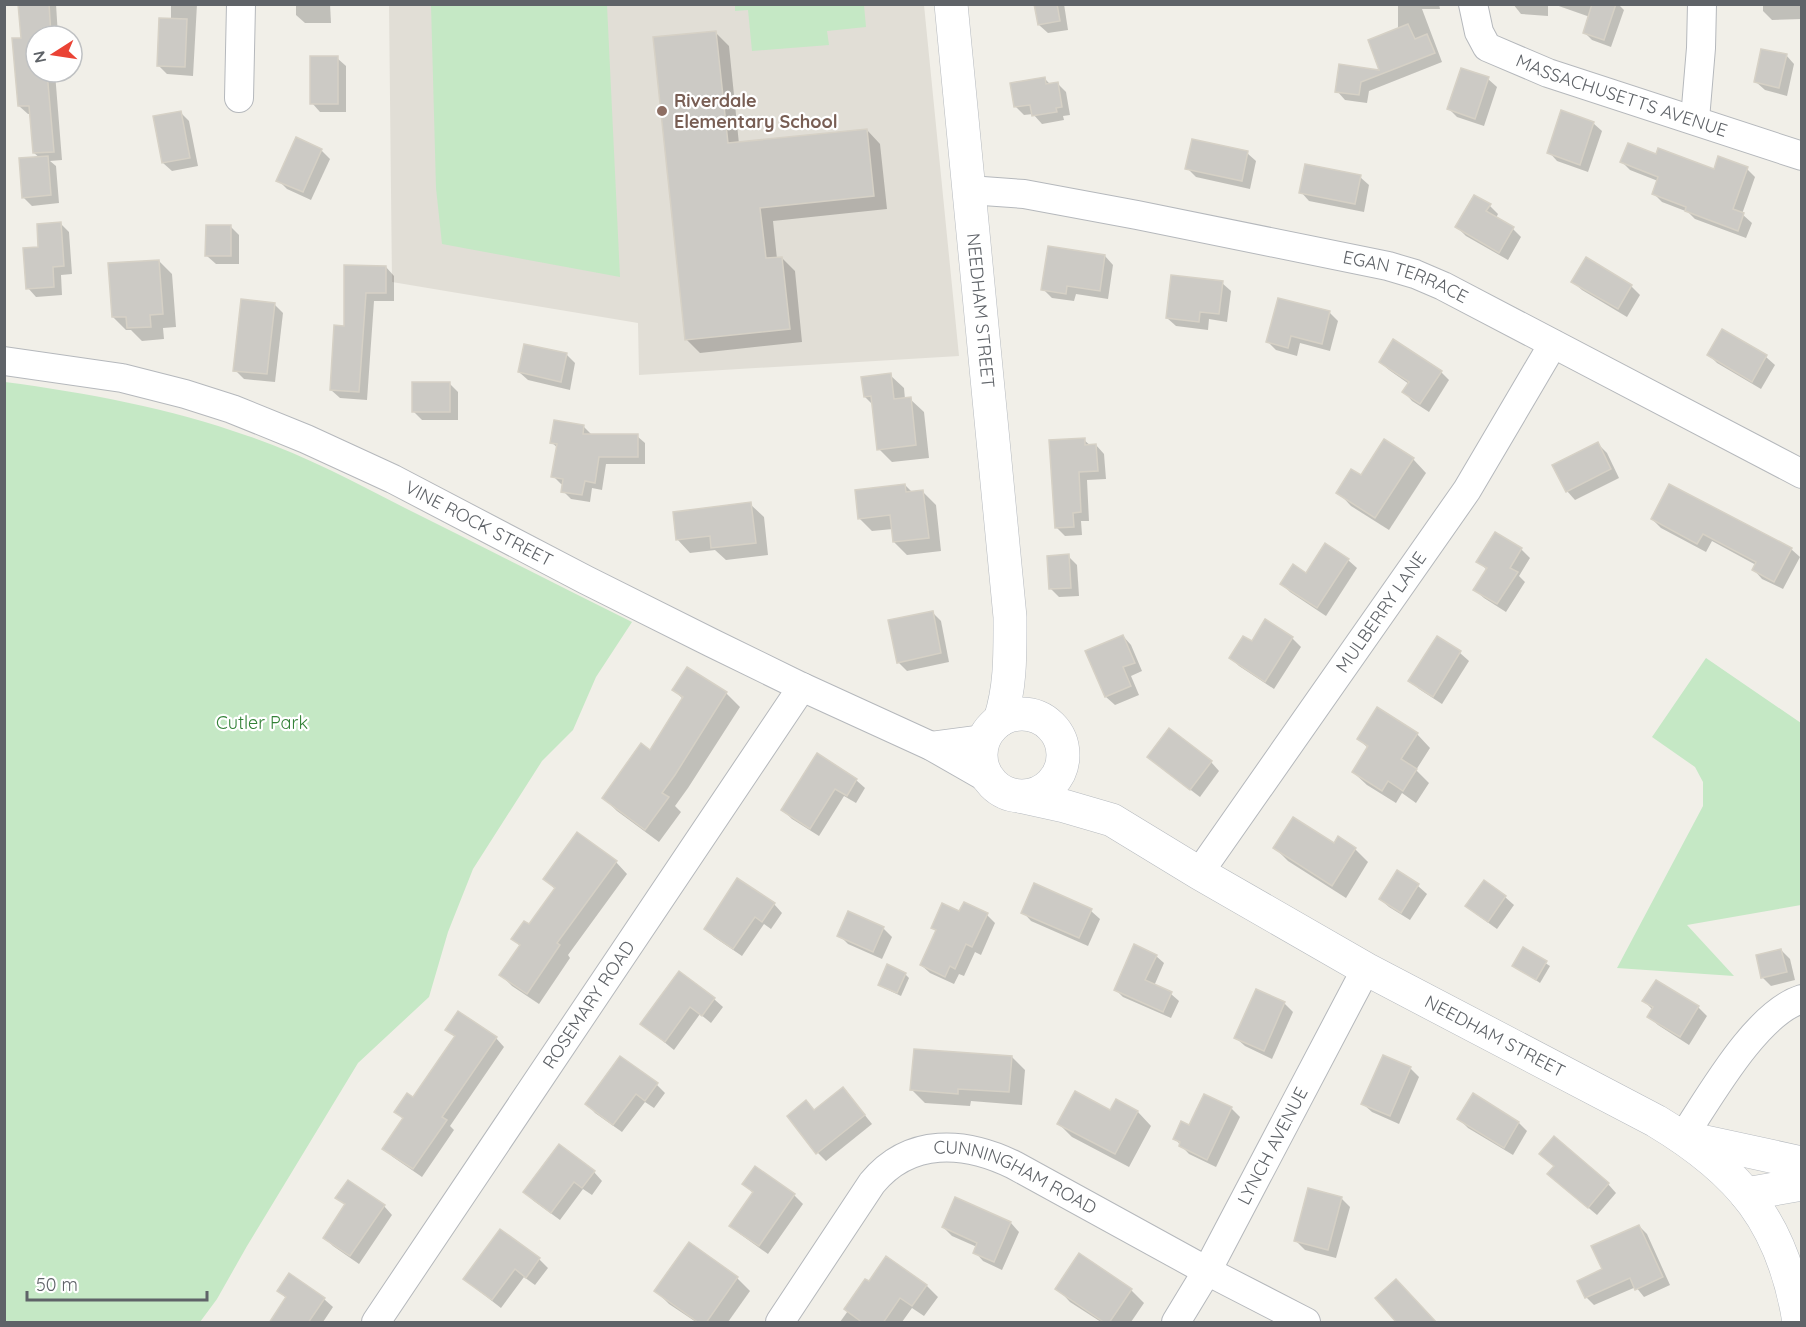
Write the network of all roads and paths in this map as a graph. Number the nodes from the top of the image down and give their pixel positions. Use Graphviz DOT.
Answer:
graph roads {
  1 [pos="241,4"];
  2 [pos="951,4"];
  3 [pos="1473,4"];
  4 [pos="1702,4"];
  5 [pos="240,98"];
  6 [pos="1695,119"];
  7 [pos="1802,156"];
  8 [pos="969,190"];
  9 [pos="1553,344"];
  10 [pos="4,361"];
  11 [pos="1802,474"];
  12 [pos="1010,616"];
  13 [pos="802,687"];
  14 [pos="1047,722"];
  15 [pos="992,729"];
  16 [pos="931,746"];
  17 [pos="1063,762"];
  18 [pos="987,778"];
  19 [pos="1023,797"];
  20 [pos="1112,820"];
  21 [pos="1199,873"];
  22 [pos="1366,969"];
  23 [pos="1802,999"];
  24 [pos="1683,1137"];
  25 [pos="1802,1163"];
  26 [pos="1802,1184"];
  27 [pos="1746,1194"];
  28 [pos="1207,1272"];
  29 [pos="376,1323"];
  30 [pos="780,1323"];
  31 [pos="1176,1323"];
  32 [pos="1306,1323"];
  33 [pos="1799,1323"];
  1 -- 5 [label="street"];
  2 -- 8 [label="main road, NEEDHAM STREET"];
  3 -- 6 [label="street, MASSACHUSETTS AVENUE"];
  4 -- 6 [label="street"];
  6 -- 7 [label="street, MASSACHUSETTS AVENUE"];
  8 -- 9 [label="street, EGAN TERRACE"];
  8 -- 12 [label="main road, NEEDHAM STREET"];
  9 -- 11 [label="street, EGAN TERRACE"];
  9 -- 21 [label="street, MULBERRY LANE"];
  10 -- 13 [label="street, VINE ROCK STREET"];
  12 -- 14 [label="main road, NEEDHAM STREET"];
  12 -- 15 [label="main road, NEEDHAM STREET"];
  13 -- 16 [label="street, VINE ROCK STREET"];
  13 -- 29 [label="street, ROSEMARY ROAD"];
  14 -- 15 [label="main road"];
  14 -- 17 [label="main road"];
  15 -- 16 [label="street"];
  15 -- 18 [label="main road"];
  16 -- 18 [label="street, VINE ROCK STREET"];
  17 -- 19 [label="main road"];
  17 -- 20 [label="main road, NEEDHAM STREET"];
  18 -- 19 [label="main road"];
  19 -- 20 [label="main road, NEEDHAM STREET"];
  20 -- 21 [label="main road, NEEDHAM STREET"];
  21 -- 22 [label="main road, NEEDHAM STREET"];
  22 -- 24 [label="main road, NEEDHAM STREET"];
  22 -- 28 [label="street, LYNCH AVENUE"];
  23 -- 24 [label="street"];
  24 -- 25 [label="main road"];
  24 -- 27 [label="main road, NEEDHAM STREET"];
  26 -- 27 [label="main road"];
  27 -- 33 [label="main road, NEEDHAM STREET"];
  28 -- 30 [label="street, CUNNINGHAM ROAD"];
  28 -- 31 [label="street, LYNCH AVENUE"];
  28 -- 32 [label="street, CUNNINGHAM ROAD"];
}
